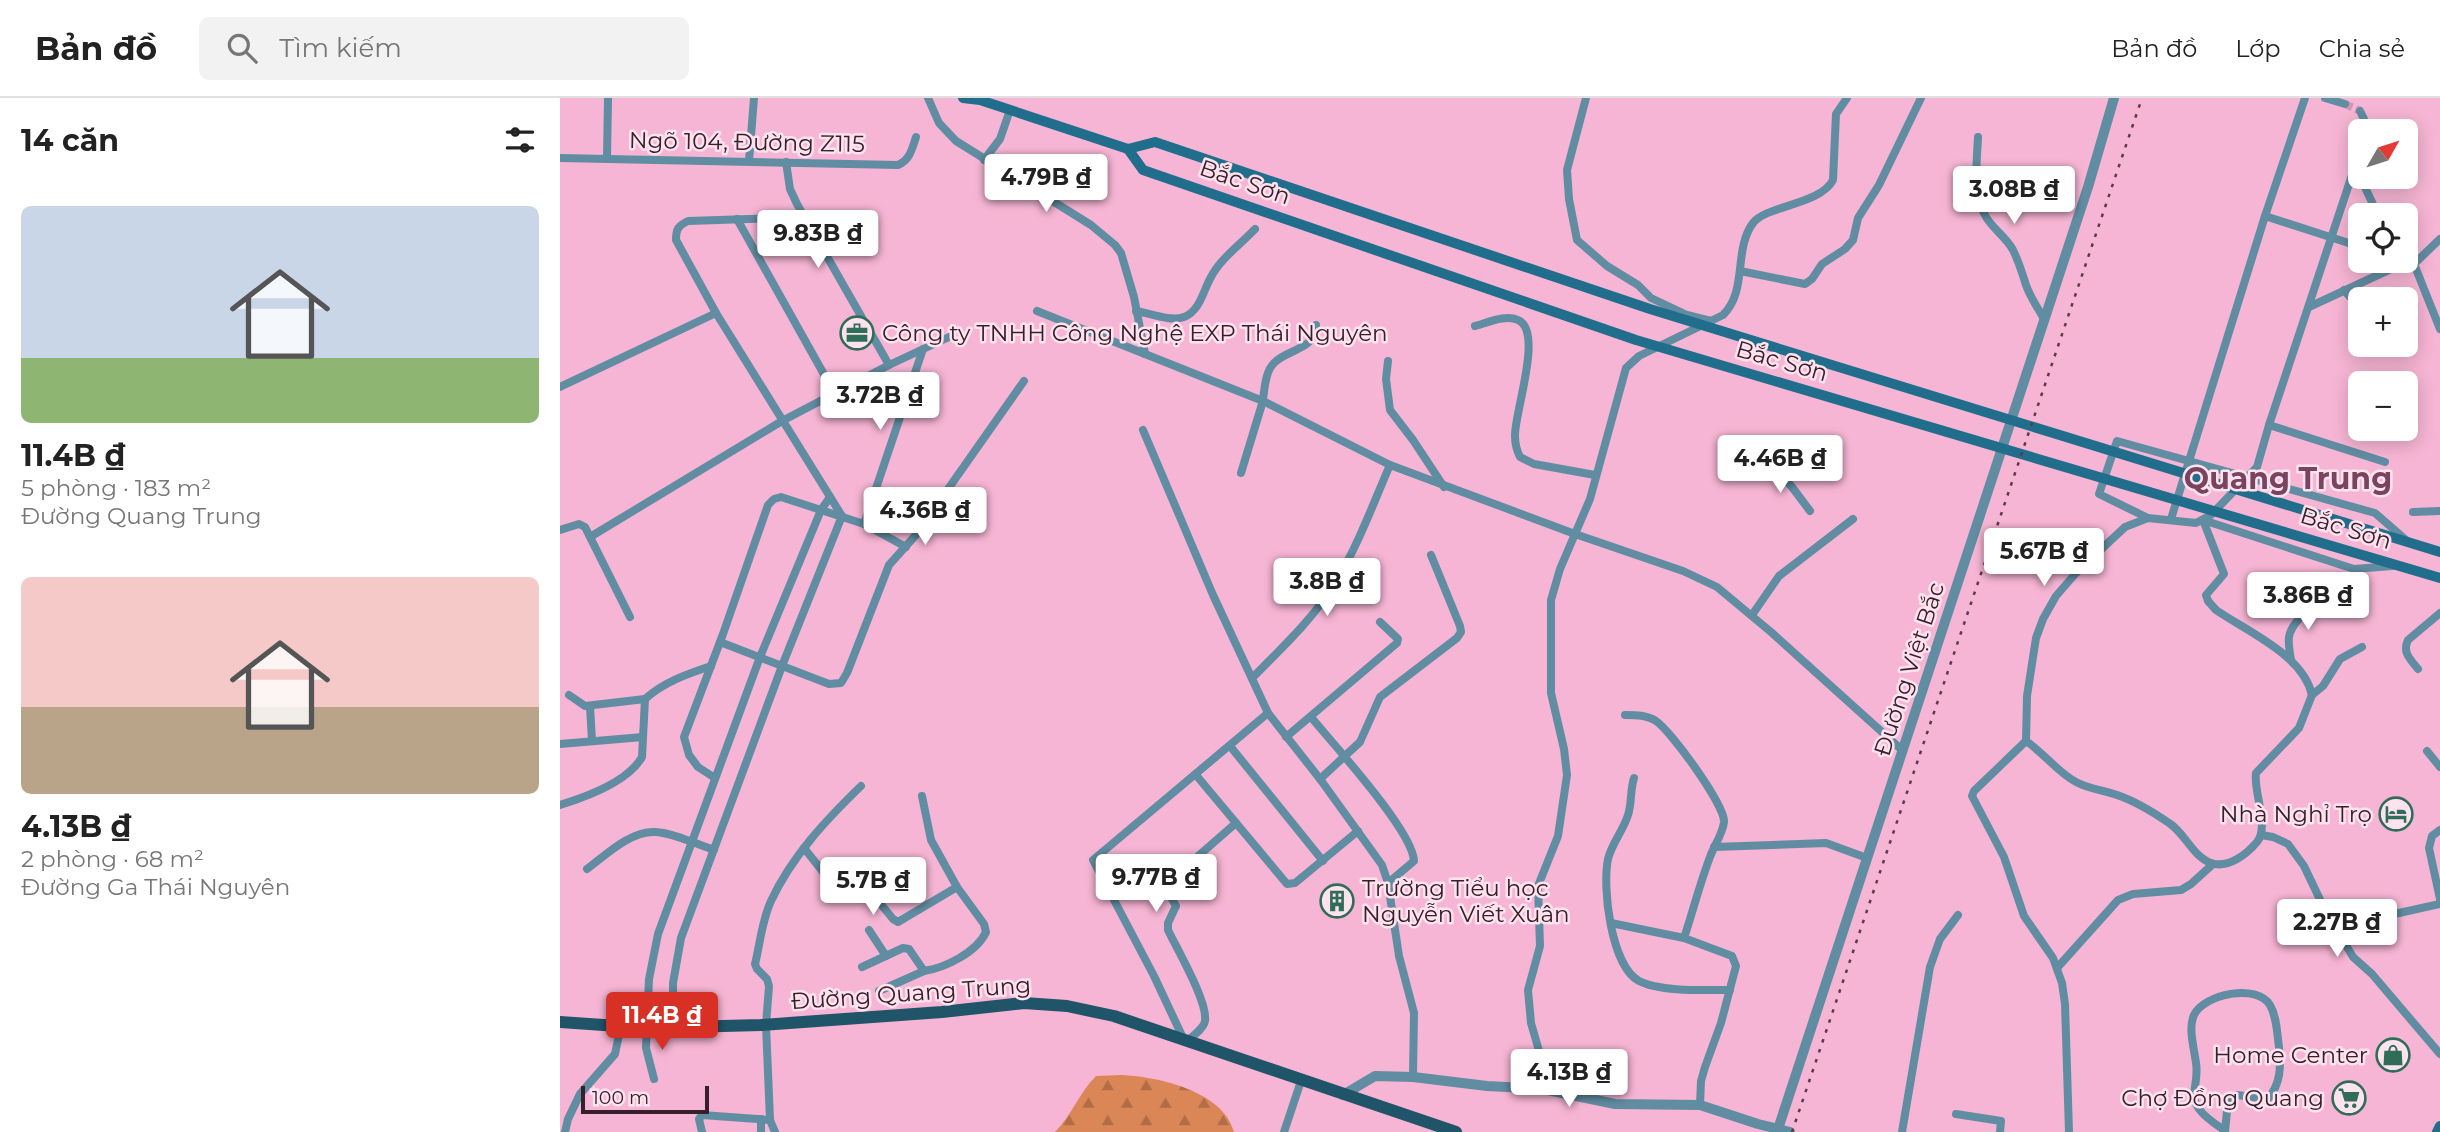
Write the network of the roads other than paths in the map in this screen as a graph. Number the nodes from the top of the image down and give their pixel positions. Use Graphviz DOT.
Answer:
graph roads {
  1 [pos="608,98"];
  2 [pos="754,98"];
  3 [pos="928,98"];
  4 [pos="963,98"];
  5 [pos="1586,98"];
  6 [pos="1847,98"];
  7 [pos="1921,98"];
  8 [pos="2114,98"];
  9 [pos="2305,98"];
  10 [pos="2325,98"];
  11 [pos="981,99"];
  12 [pos="2345,104"];
  13 [pos="1010,110"];
  14 [pos="2360,111"];
  15 [pos="2364,119"];
  16 [pos="916,137"];
  17 [pos="1978,137"];
  18 [pos="1128,149"];
  19 [pos="560,158"];
  20 [pos="607,158"];
  21 [pos="984,160"];
  22 [pos="749,161"];
  23 [pos="786,162"];
  24 [pos="2348,187"];
  25 [pos="2265,216"];
  26 [pos="805,217"];
  27 [pos="737,219"];
  28 [pos="1255,229"];
  29 [pos="2331,238"];
  30 [pos="2440,239"];
  31 [pos="2348,243"];
  32 [pos="2418,255"];
  33 [pos="1740,271"];
  34 [pos="2383,273"];
  35 [pos="2414,273"];
  36 [pos="2344,290"];
  37 [pos="2348,295"];
  38 [pos="2309,306"];
  39 [pos="1136,310"];
  40 [pos="1037,311"];
  41 [pos="716,313"];
  42 [pos="2437,313"];
  43 [pos="2044,318"];
  44 [pos="1711,321"];
  45 [pos="1316,325"];
  46 [pos="1475,326"];
  47 [pos="2440,329"];
  48 [pos="949,337"];
  49 [pos="923,349"];
  50 [pos="1145,354"];
  51 [pos="1388,361"];
  52 [pos="889,365"];
  53 [pos="1024,381"];
  54 [pos="560,387"];
  55 [pos="835,394"];
  56 [pos="1263,401"];
  57 [pos="782,421"];
  58 [pos="2269,425"];
  59 [pos="1143,430"];
  60 [pos="2189,460"];
  61 [pos="1770,462"];
  62 [pos="2385,462"];
  63 [pos="1390,465"];
  64 [pos="1241,473"];
  65 [pos="1595,475"];
  66 [pos="2246,478"];
  67 [pos="1444,486"];
  68 [pos="830,496"];
  69 [pos="821,510"];
  70 [pos="1810,511"];
  71 [pos="2440,511"];
  72 [pos="2413,512"];
  73 [pos="842,516"];
  74 [pos="2148,518"];
  75 [pos="1853,519"];
  76 [pos="2171,519"];
  77 [pos="2203,520"];
  78 [pos="864,524"];
  79 [pos="560,530"];
  80 [pos="1575,534"];
  81 [pos="590,537"];
  82 [pos="2408,542"];
  83 [pos="906,547"];
  84 [pos="2440,552"];
  85 [pos="1431,555"];
  86 [pos="2399,566"];
  87 [pos="2440,578"];
  88 [pos="2318,601"];
  89 [pos="2440,613"];
  90 [pos="1752,615"];
  91 [pos="630,617"];
  92 [pos="1380,622"];
  93 [pos="720,642"];
  94 [pos="2362,647"];
  95 [pos="760,657"];
  96 [pos="2291,660"];
  97 [pos="711,666"];
  98 [pos="782,666"];
  99 [pos="2418,669"];
  100 [pos="1252,678"];
  101 [pos="569,695"];
  102 [pos="2312,695"];
  103 [pos="645,699"];
  104 [pos="590,706"];
  105 [pos="1268,713"];
  106 [pos="1625,715"];
  107 [pos="1311,717"];
  108 [pos="643,737"];
  109 [pos="1286,737"];
  110 [pos="592,741"];
  111 [pos="2026,741"];
  112 [pos="560,744"];
  113 [pos="1230,746"];
  114 [pos="1902,750"];
  115 [pos="2427,751"];
  116 [pos="1344,758"];
  117 [pos="2440,767"];
  118 [pos="1196,775"];
  119 [pos="715,778"];
  120 [pos="1634,778"];
  121 [pos="1320,779"];
  122 [pos="861,786"];
  123 [pos="922,796"];
  124 [pos="560,805"];
  125 [pos="1236,823"];
  126 [pos="2440,830"];
  127 [pos="1358,831"];
  128 [pos="2261,835"];
  129 [pos="692,842"];
  130 [pos="1714,847"];
  131 [pos="804,848"];
  132 [pos="714,850"];
  133 [pos="1867,858"];
  134 [pos="1322,860"];
  135 [pos="2213,864"];
  136 [pos="587,869"];
  137 [pos="1388,883"];
  138 [pos="957,887"];
  139 [pos="2440,899"];
  140 [pos="2440,904"];
  141 [pos="1958,915"];
  142 [pos="1611,923"];
  143 [pos="869,930"];
  144 [pos="2337,932"];
  145 [pos="1685,938"];
  146 [pos="886,956"];
  147 [pos="862,967"];
  148 [pos="2057,968"];
  149 [pos="924,971"];
  150 [pos="1730,990"];
  151 [pos="879,991"];
  152 [pos="560,1022"];
  153 [pos="766,1025"];
  154 [pos="621,1026"];
  155 [pos="647,1028"];
  156 [pos="673,1028"];
  157 [pos="1186,1040"];
  158 [pos="2440,1054"];
  159 [pos="1413,1077"];
  160 [pos="654,1079"];
  161 [pos="1301,1081"];
  162 [pos="1543,1089"];
  163 [pos="1343,1095"];
  164 [pos="1700,1105"];
  165 [pos="1956,1114"];
  166 [pos="765,1119"];
  167 [pos="2440,1126"];
  168 [pos="1777,1130"];
  169 [pos="2225,1131"];
  170 [pos="565,1132"];
  171 [pos="702,1132"];
  172 [pos="761,1132"];
  173 [pos="775,1132"];
  174 [pos="1284,1132"];
  175 [pos="1455,1132"];
  176 [pos="1790,1132"];
  177 [pos="1902,1132"];
  178 [pos="2000,1132"];
  179 [pos="2069,1132"];
  180 [pos="2437,1132"];
  1 -- 20 [label="street"];
  2 -- 22 [label="street"];
  3 -- 21 [label="street"];
  4 -- 11 [label="main road, Bắc Sơn"];
  5 -- 44 [label="street"];
  6 -- 33 [label="street"];
  7 -- 33 [label="street"];
  8 -- 43 [label="street, Đường Việt Bắc"];
  9 -- 25 [label="street"];
  10 -- 12 [label="street"];
  11 -- 13 [label="main road, Bắc Sơn"];
  13 -- 18 [label="main road, Bắc Sơn"];
  13 -- 21 [label="street"];
  14 -- 15 [label="street"];
  16 -- 23 [label="street, Ngõ 104, Đường Z115"];
  17 -- 43 [label="street"];
  18 -- 82 [label="main road, Bắc Sơn"];
  18 -- 86 [label="main road, Bắc Sơn"];
  19 -- 20 [label="street, Ngõ 104, Đường Z115"];
  20 -- 22 [label="street, Ngõ 104, Đường Z115"];
  21 -- 39 [label="street"];
  22 -- 23 [label="street, Ngõ 104, Đường Z115"];
  23 -- 26 [label="street"];
  24 -- 29 [label="street"];
  25 -- 29 [label="street"];
  25 -- 60 [label="street"];
  26 -- 27 [label="street"];
  26 -- 52 [label="street"];
  27 -- 41 [label="street"];
  27 -- 55 [label="street"];
  28 -- 39 [label="street"];
  29 -- 31 [label="street"];
  29 -- 38 [label="street"];
  30 -- 32 [label="street"];
  33 -- 44 [label="street"];
  34 -- 36 [label="street"];
  35 -- 42 [label="street"];
  36 -- 37 [label="street"];
  36 -- 38 [label="street"];
  38 -- 58 [label="street"];
  39 -- 50 [label="street"];
  40 -- 50 [label="street"];
  41 -- 54 [label="street"];
  41 -- 57 [label="street"];
  42 -- 47 [label="street"];
  43 -- 114 [label="street, Đường Việt Bắc"];
  44 -- 65 [label="street"];
  45 -- 56 [label="street"];
  46 -- 65 [label="street"];
  48 -- 49 [label="street"];
  49 -- 52 [label="street"];
  49 -- 78 [label="street"];
  50 -- 56 [label="street"];
  51 -- 67 [label="street"];
  52 -- 55 [label="street"];
  53 -- 83 [label="street"];
  55 -- 57 [label="street"];
  56 -- 63 [label="street"];
  56 -- 64 [label="street"];
  57 -- 68 [label="street"];
  57 -- 81 [label="street"];
  58 -- 62 [label="street"];
  58 -- 66 [label="street"];
  59 -- 100 [label="street"];
  60 -- 66 [label="street"];
  60 -- 74 [label="street"];
  60 -- 76 [label="street"];
  61 -- 70 [label="street"];
  63 -- 67 [label="street"];
  63 -- 100 [label="street"];
  65 -- 80 [label="street"];
  66 -- 77 [label="street"];
  66 -- 82 [label="street"];
  67 -- 80 [label="street"];
  68 -- 69 [label="street"];
  68 -- 73 [label="street"];
  69 -- 73 [label="street"];
  69 -- 93 [label="street"];
  69 -- 95 [label="street"];
  71 -- 72 [label="street"];
  73 -- 78 [label="street"];
  73 -- 98 [label="street"];
  74 -- 76 [label="street"];
  74 -- 111 [label="street"];
  75 -- 90 [label="street"];
  76 -- 77 [label="street"];
  77 -- 86 [label="street"];
  77 -- 96 [label="street"];
  78 -- 83 [label="street"];
  79 -- 81 [label="street"];
  80 -- 90 [label="street"];
  80 -- 162 [label="street"];
  81 -- 91 [label="street"];
  82 -- 84 [label="main road, Bắc Sơn"];
  83 -- 98 [label="street"];
  85 -- 116 [label="street"];
  86 -- 87 [label="main road, Bắc Sơn"];
  88 -- 96 [label="street"];
  89 -- 99 [label="street"];
  90 -- 114 [label="street"];
  92 -- 107 [label="street"];
  93 -- 95 [label="street"];
  93 -- 97 [label="street"];
  94 -- 102 [label="street"];
  95 -- 98 [label="street"];
  95 -- 119 [label="street"];
  96 -- 102 [label="street"];
  97 -- 103 [label="street"];
  97 -- 119 [label="street"];
  98 -- 132 [label="street"];
  100 -- 105 [label="street"];
  101 -- 104 [label="street"];
  102 -- 128 [label="street"];
  103 -- 104 [label="street"];
  103 -- 108 [label="street"];
  104 -- 110 [label="street"];
  105 -- 109 [label="street"];
  105 -- 113 [label="street"];
  106 -- 130 [label="street"];
  107 -- 109 [label="street"];
  107 -- 116 [label="street"];
  108 -- 110 [label="street"];
  108 -- 124 [label="street"];
  109 -- 121 [label="street"];
  110 -- 112 [label="street"];
  111 -- 135 [label="street"];
  111 -- 148 [label="street"];
  113 -- 118 [label="street"];
  113 -- 134 [label="street"];
  114 -- 133 [label="street, Đường Việt Bắc"];
  115 -- 117 [label="street"];
  116 -- 121 [label="street"];
  116 -- 137 [label="street"];
  118 -- 125 [label="street"];
  118 -- 157 [label="street"];
  119 -- 129 [label="street"];
  120 -- 142 [label="street"];
  121 -- 127 [label="street"];
  122 -- 131 [label="street"];
  123 -- 138 [label="street"];
  125 -- 134 [label="street"];
  125 -- 157 [label="street"];
  126 -- 139 [label="street"];
  127 -- 134 [label="street"];
  127 -- 137 [label="street"];
  128 -- 135 [label="street"];
  128 -- 144 [label="street"];
  129 -- 132 [label="street"];
  129 -- 136 [label="street"];
  129 -- 155 [label="street"];
  130 -- 133 [label="street"];
  130 -- 145 [label="street"];
  131 -- 138 [label="street"];
  131 -- 153 [label="street"];
  132 -- 156 [label="street"];
  133 -- 168 [label="street, Đường Việt Bắc"];
  135 -- 148 [label="street"];
  137 -- 159 [label="street"];
  138 -- 149 [label="street"];
  140 -- 144 [label="street"];
  141 -- 177 [label="street"];
  142 -- 145 [label="street"];
  142 -- 150 [label="street"];
  143 -- 146 [label="street"];
  144 -- 158 [label="street"];
  145 -- 150 [label="street"];
  146 -- 147 [label="street"];
  146 -- 149 [label="street"];
  148 -- 179 [label="street"];
  149 -- 151 [label="street"];
  150 -- 164 [label="street"];
  152 -- 154 [label="main road, Đường Quang Trung"];
  153 -- 156 [label="main road, Đường Quang Trung"];
  153 -- 157 [label="main road, Đường Quang Trung"];
  153 -- 166 [label="street"];
  154 -- 155 [label="main road, Đường Quang Trung"];
  154 -- 170 [label="street"];
  155 -- 156 [label="main road, Đường Quang Trung"];
  155 -- 160 [label="street"];
  157 -- 161 [label="main road, Đường Quang Trung"];
  159 -- 162 [label="street"];
  159 -- 163 [label="street"];
  161 -- 163 [label="main road, Đường Quang Trung"];
  161 -- 174 [label="street"];
  162 -- 164 [label="street"];
  163 -- 175 [label="main road, Đường Quang Trung"];
  164 -- 168 [label="street"];
  165 -- 178 [label="street"];
  166 -- 171 [label="street"];
  166 -- 172 [label="street"];
  166 -- 173 [label="street"];
  167 -- 180 [label="main road"];
  168 -- 176 [label="street"];
  169 -- 169 [label="street"];
}
